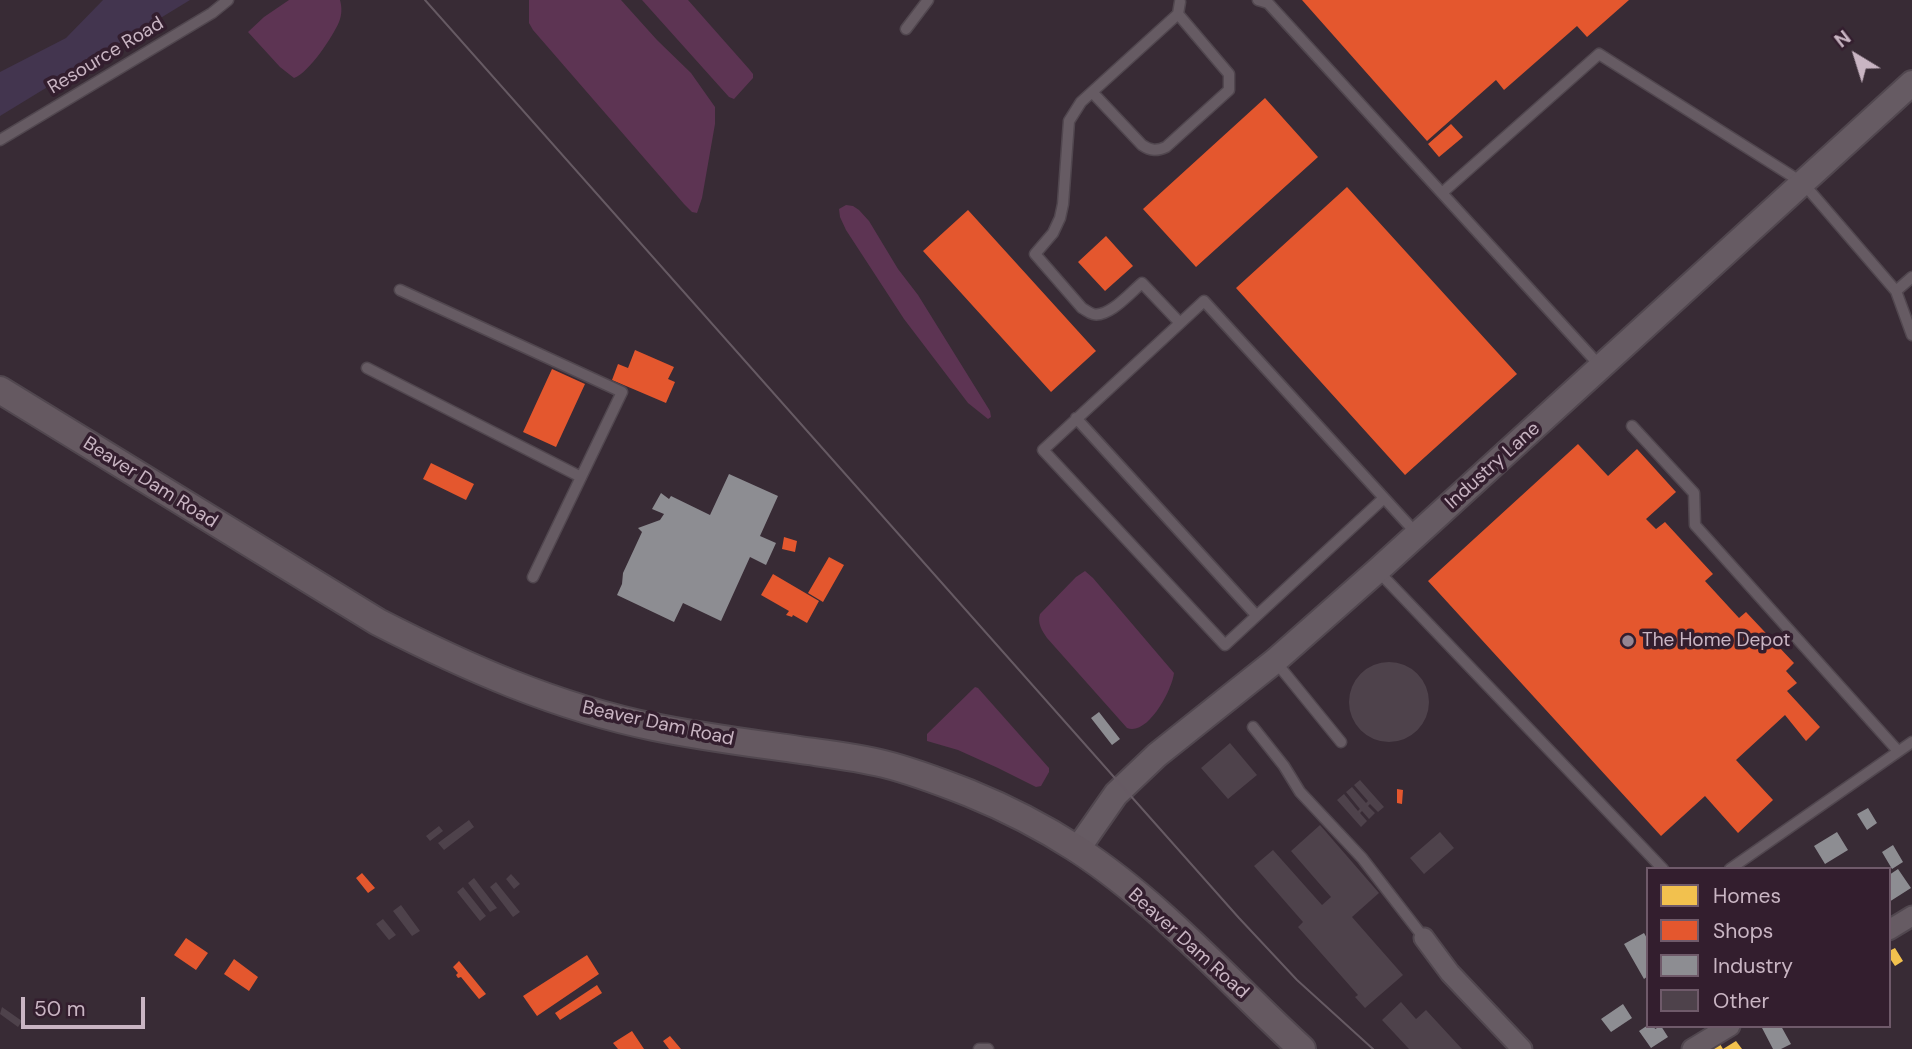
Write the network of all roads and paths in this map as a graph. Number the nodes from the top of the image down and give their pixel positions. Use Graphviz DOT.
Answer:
graph roads {
  1 [pos="228,0"];
  2 [pos="928,0"];
  3 [pos="1168,0"];
  4 [pos="1258,0"];
  5 [pos="1182,1"];
  6 [pos="1178,14"];
  7 [pos="906,29"];
  8 [pos="1912,83"];
  9 [pos="1092,92"];
  10 [pos="0,140"];
  11 [pos="1803,183"];
  12 [pos="1442,193"];
  13 [pos="1912,276"];
  14 [pos="401,290"];
  15 [pos="1896,291"];
  16 [pos="1180,323"];
  17 [pos="1912,335"];
  18 [pos="1601,367"];
  19 [pos="367,368"];
  20 [pos="0,390"];
  21 [pos="1076,418"];
  22 [pos="1632,426"];
  23 [pos="581,477"];
  24 [pos="1384,498"];
  25 [pos="1418,534"];
  26 [pos="1378,570"];
  27 [pos="533,577"];
  28 [pos="1256,615"];
  29 [pos="1275,661"];
  30 [pos="1253,727"];
  31 [pos="1341,742"];
  32 [pos="1912,742"];
  33 [pos="1898,751"];
  34 [pos="1077,850"];
  35 [pos="1661,867"];
  36 [pos="1733,867"];
  37 [pos="1912,916"];
  38 [pos="1891,929"];
  39 [pos="1424,938"];
  40 [pos="1727,1028"];
  41 [pos="979,1049"];
  42 [pos="988,1049"];
  43 [pos="1303,1049"];
  44 [pos="1522,1049"];
  45 [pos="1692,1049"];
  1 -- 10 [label="lane, Resource Road"];
  2 -- 7 [label="lane"];
  3 -- 5 [label="lane"];
  4 -- 12 [label="lane"];
  5 -- 6 [label="lane"];
  6 -- 9 [label="lane"];
  6 -- 9 [label="lane"];
  8 -- 11 [label="street, Industry Lane"];
  9 -- 16 [label="lane"];
  11 -- 12 [label="lane"];
  11 -- 15 [label="lane"];
  11 -- 18 [label="street, Industry Lane"];
  12 -- 18 [label="lane"];
  13 -- 15 [label="lane"];
  14 -- 23 [label="lane"];
  15 -- 17 [label="lane"];
  16 -- 21 [label="lane"];
  16 -- 24 [label="lane"];
  18 -- 25 [label="street, Industry Lane"];
  19 -- 23 [label="lane"];
  20 -- 34 [label="main road, Beaver Dam Road"];
  21 -- 28 [label="lane"];
  21 -- 28 [label="lane"];
  22 -- 33 [label="lane"];
  23 -- 27 [label="lane"];
  24 -- 25 [label="lane"];
  24 -- 28 [label="lane"];
  25 -- 26 [label="street, Industry Lane"];
  26 -- 29 [label="street, Industry Lane"];
  26 -- 35 [label="lane"];
  29 -- 31 [label="lane"];
  29 -- 34 [label="street, Industry Lane"];
  30 -- 39 [label="lane"];
  32 -- 33 [label="lane"];
  33 -- 36 [label="lane"];
  34 -- 43 [label="main road, Beaver Dam Road"];
  37 -- 38 [label="street"];
  39 -- 44 [label="street"];
  40 -- 45 [label="street"];
  41 -- 42 [label="lane"];
}
